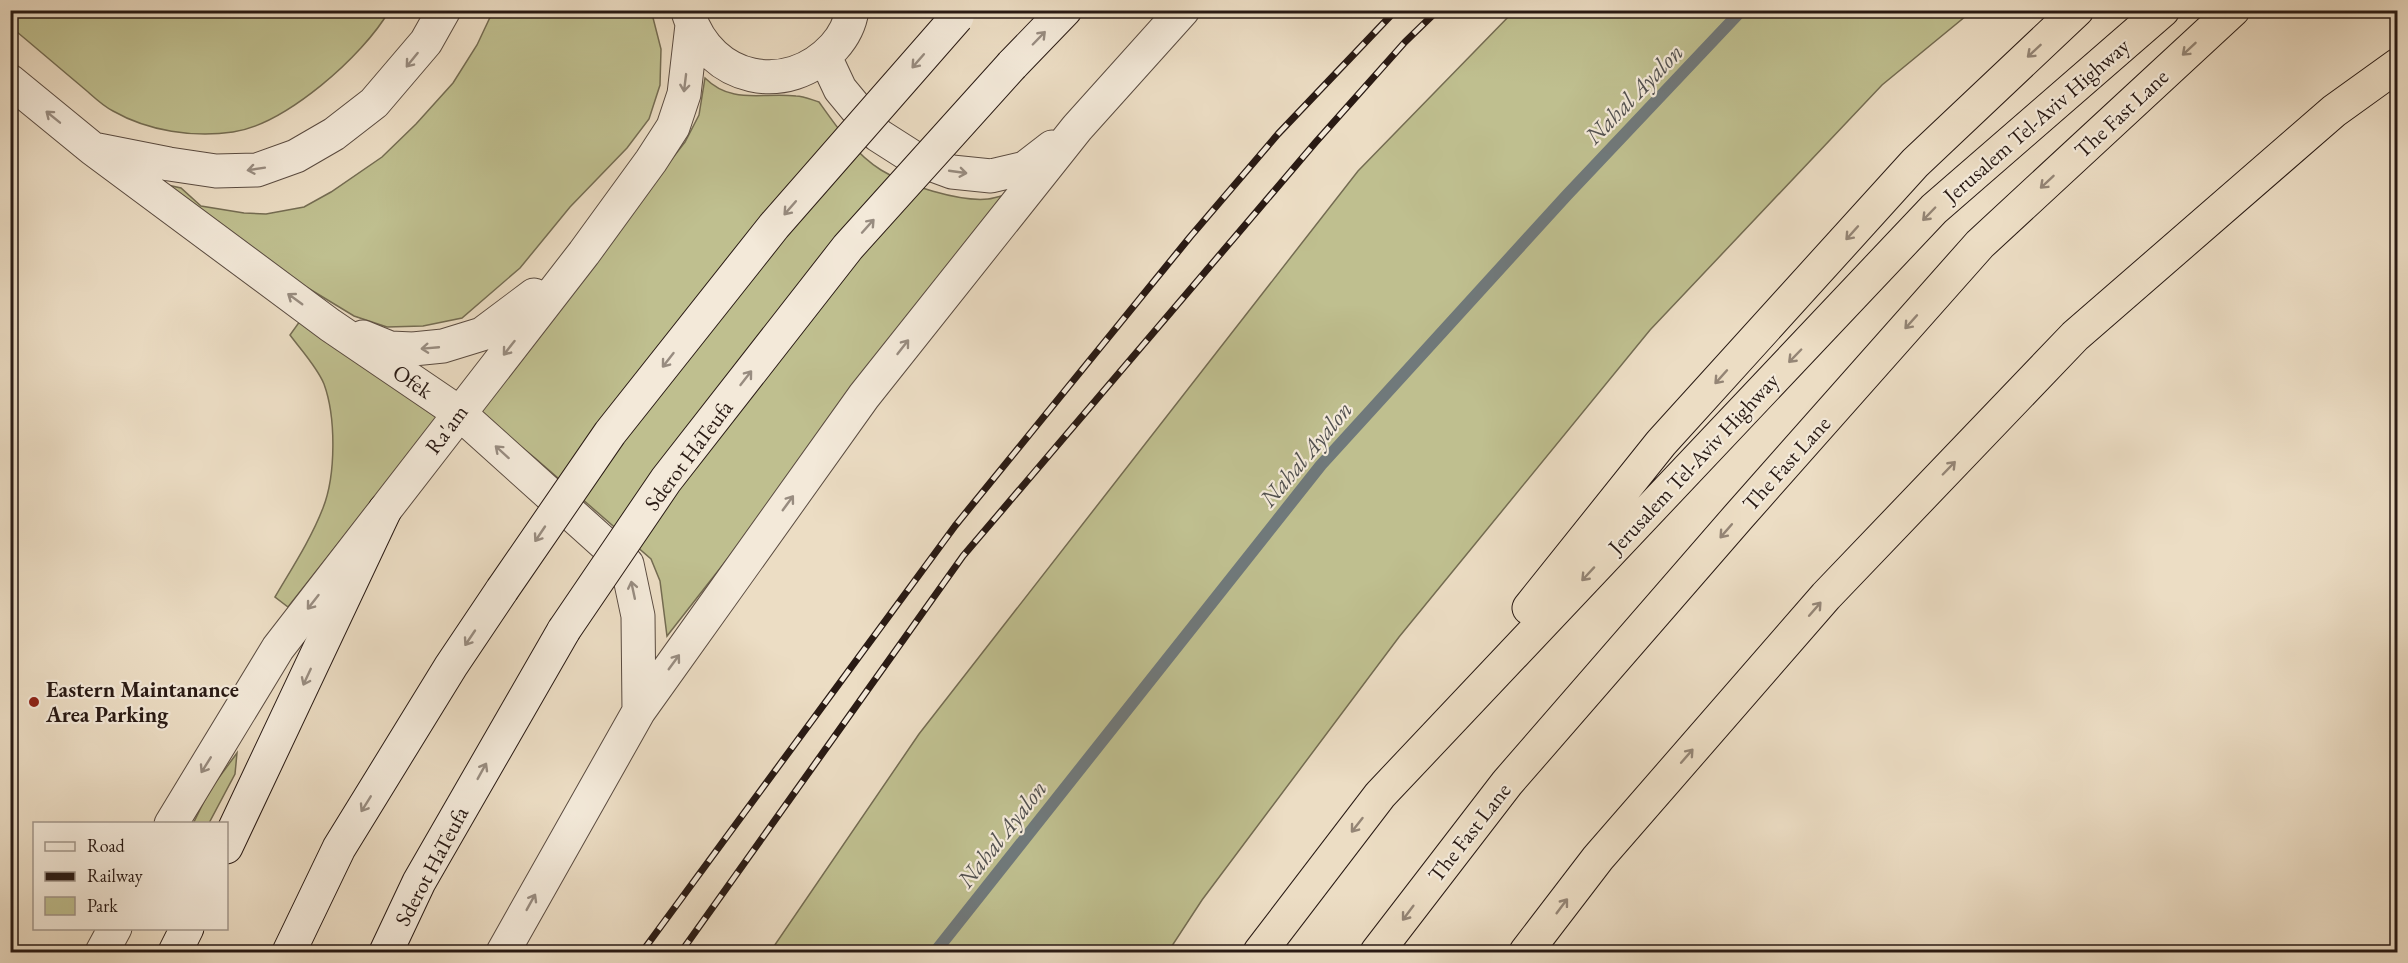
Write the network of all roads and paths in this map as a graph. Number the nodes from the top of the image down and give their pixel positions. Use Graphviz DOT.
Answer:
graph roads {
  1 [pos="444,10"];
  2 [pos="852,10"];
  3 [pos="1065,10"];
  4 [pos="1183,10"];
  5 [pos="2077,10"];
  6 [pos="2163,10"];
  7 [pos="2233,10"];
  8 [pos="959,14"];
  9 [pos="690,18"];
  10 [pos="825,57"];
  11 [pos="2397,65"];
  12 [pos="10,81"];
  13 [pos="1077,128"];
  14 [pos="93,149"];
  15 [pos="584,253"];
  16 [pos="330,325"];
  17 [pos="458,412"];
  18 [pos="385,510"];
  19 [pos="639,711"];
  20 [pos="1380,795"];
  21 [pos="172,822"];
  22 [pos="228,843"];
  23 [pos="114,930"];
  24 [pos="186,930"];
  25 [pos="102,952"];
  26 [pos="175,952"];
  27 [pos="290,952"];
  28 [pos="386,952"];
  29 [pos="503,952"];
  30 [pos="1260,952"];
  31 [pos="1377,952"];
  32 [pos="1526,952"];
  1 -- 14 [label="street, one-way"];
  2 -- 10 [label="street"];
  28 -- 3 [label="street, Sderot HaTeufa, one-way, bridge"];
  4 -- 13 [label="street"];
  5 -- 20 [label="highway, one-way"];
  6 -- 20 [label="highway, Jerusalem Tel-Aviv Highway, one-way"];
  7 -- 31 [label="highway, The Fast Lane, one-way"];
  8 -- 27 [label="street, one-way, bridge"];
  9 -- 10 [label="street"];
  9 -- 15 [label="street, Ra'am, one-way"];
  10 -- 13 [label="street, one-way"];
  32 -- 11 [label="highway, one-way"];
  14 -- 12 [label="street, Ofek, one-way"];
  19 -- 13 [label="street, one-way"];
  16 -- 14 [label="street, Ofek, one-way"];
  15 -- 16 [label="street, one-way"];
  15 -- 17 [label="street, Ra'am, one-way"];
  16 -- 17 [label="street, Ofek"];
  17 -- 18 [label="street, Ra'am"];
  19 -- 17 [label="street, Ofek, one-way"];
  18 -- 21 [label="street, Ra'am, one-way"];
  18 -- 22 [label="street, one-way"];
  29 -- 19 [label="street, one-way"];
  20 -- 30 [label="highway, Jerusalem Tel-Aviv Highway, one-way"];
  23 -- 25 [label="street"];
  24 -- 26 [label="street"];
}
